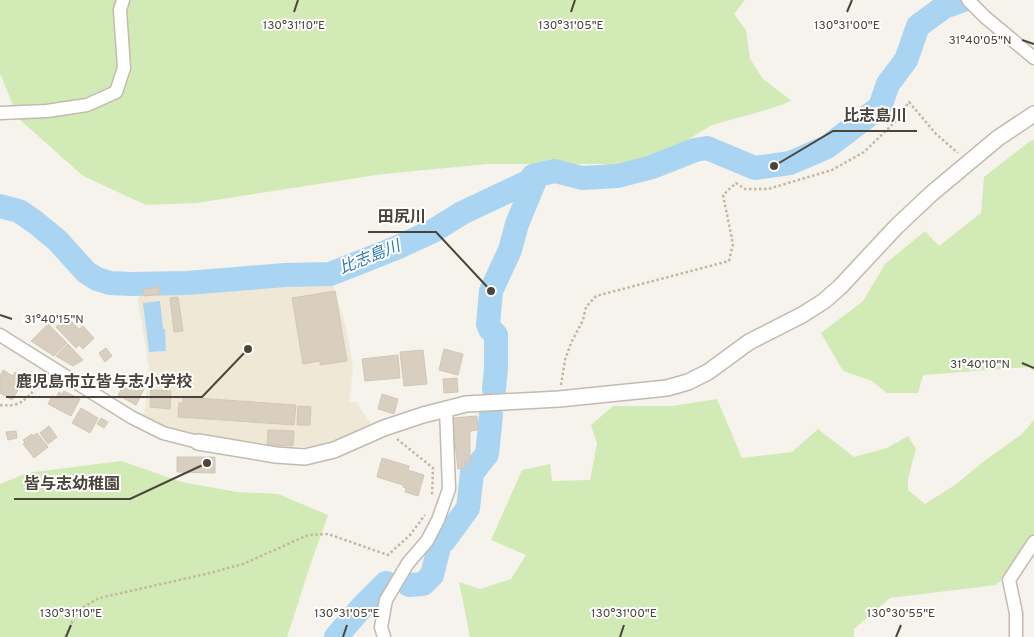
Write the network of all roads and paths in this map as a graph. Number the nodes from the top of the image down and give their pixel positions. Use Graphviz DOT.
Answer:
graph roads {
  1 [pos="123,0"];
  2 [pos="968,0"];
  3 [pos="1034,58"];
  4 [pos="0,113"];
  5 [pos="1034,114"];
  6 [pos="969,162"];
  7 [pos="0,335"];
  8 [pos="68,379"];
  9 [pos="559,399"];
  10 [pos="0,405"];
  11 [pos="446,408"];
  12 [pos="384,428"];
  13 [pos="198,442"];
  14 [pos="432,499"];
  15 [pos="430,508"];
  16 [pos="1034,542"];
  17 [pos="65,637"];
  18 [pos="384,637"];
  19 [pos="1016,637"];
  1 -- 4 [label="street"];
  2 -- 3 [label="street"];
  5 -- 6 [label="street"];
  6 -- 9 [label="street"];
  6 -- 9 [label="path"];
  7 -- 8 [label="street"];
  8 -- 10 [label="path"];
  8 -- 13 [label="street"];
  9 -- 11 [label="street"];
  11 -- 12 [label="street"];
  11 -- 18 [label="street"];
  12 -- 13 [label="street"];
  12 -- 14 [label="path"];
  15 -- 17 [label="path"];
  16 -- 19 [label="street"];
}
